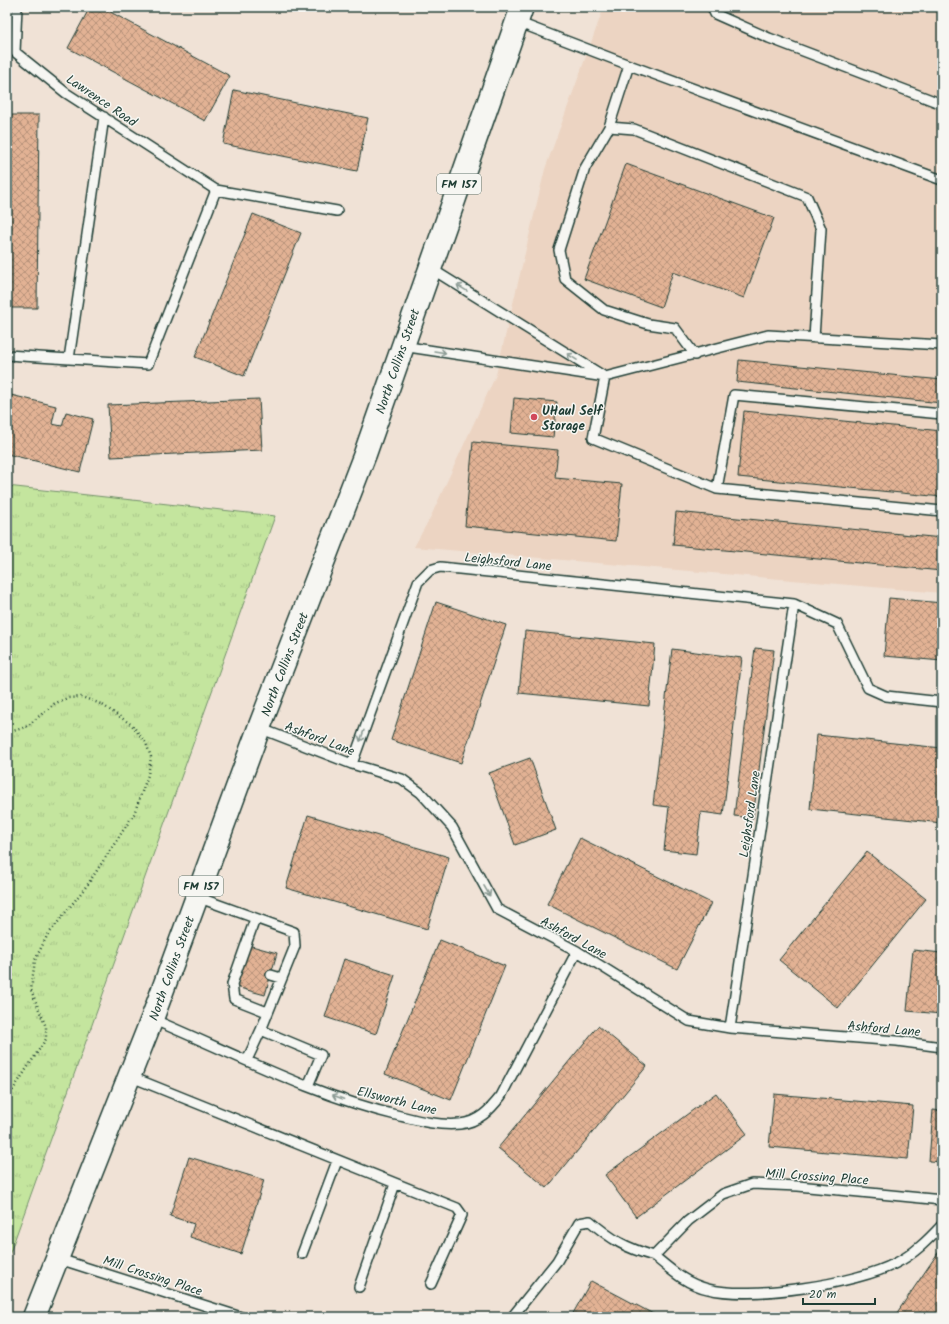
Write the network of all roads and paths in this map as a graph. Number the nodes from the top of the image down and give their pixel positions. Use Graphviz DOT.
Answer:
graph roads {
  1 [pos="17,7"];
  2 [pos="712,7"];
  3 [pos="519,14"];
  4 [pos="629,65"];
  5 [pos="942,104"];
  6 [pos="104,117"];
  7 [pos="609,127"];
  8 [pos="942,180"];
  9 [pos="216,190"];
  10 [pos="337,210"];
  11 [pos="429,268"];
  12 [pos="814,338"];
  13 [pos="942,345"];
  14 [pos="402,346"];
  15 [pos="7,355"];
  16 [pos="695,355"];
  17 [pos="69,359"];
  18 [pos="605,377"];
  19 [pos="942,414"];
  20 [pos="717,489"];
  21 [pos="942,511"];
  22 [pos="794,604"];
  23 [pos="942,702"];
  24 [pos="259,728"];
  25 [pos="7,733"];
  26 [pos="352,764"];
  27 [pos="197,897"];
  28 [pos="255,919"];
  29 [pos="577,951"];
  30 [pos="271,975"];
  31 [pos="281,978"];
  32 [pos="267,1012"];
  33 [pos="152,1019"];
  34 [pos="730,1028"];
  35 [pos="261,1030"];
  36 [pos="942,1047"];
  37 [pos="247,1060"];
  38 [pos="129,1076"];
  39 [pos="308,1086"];
  40 [pos="7,1099"];
  41 [pos="337,1161"];
  42 [pos="395,1184"];
  43 [pos="942,1200"];
  44 [pos="942,1225"];
  45 [pos="302,1254"];
  46 [pos="654,1256"];
  47 [pos="56,1258"];
  48 [pos="431,1284"];
  49 [pos="359,1287"];
  50 [pos="34,1317"];
  51 [pos="241,1317"];
  52 [pos="512,1317"];
  1 -- 6 [label="lane, Lawrence Road"];
  2 -- 5 [label="lane"];
  3 -- 4 [label="lane"];
  3 -- 11 [label="main road, North Collins Street / FM 157"];
  4 -- 7 [label="lane"];
  4 -- 8 [label="lane"];
  6 -- 9 [label="lane, Lawrence Road"];
  6 -- 17 [label="lane"];
  7 -- 12 [label="lane"];
  7 -- 16 [label="lane"];
  9 -- 10 [label="lane"];
  9 -- 17 [label="lane"];
  11 -- 14 [label="main road, North Collins Street / FM 157"];
  18 -- 11 [label="lane, one-way"];
  12 -- 13 [label="lane"];
  12 -- 16 [label="lane"];
  14 -- 18 [label="lane, one-way"];
  14 -- 24 [label="main road, North Collins Street / FM 157"];
  15 -- 17 [label="lane"];
  16 -- 18 [label="lane"];
  18 -- 20 [label="lane"];
  19 -- 20 [label="lane"];
  20 -- 21 [label="lane"];
  22 -- 23 [label="lane, Leighsford Lane"];
  22 -- 26 [label="lane, Leighsford Lane, one-way"];
  22 -- 34 [label="lane, Leighsford Lane"];
  24 -- 26 [label="lane, Ashford Lane"];
  24 -- 27 [label="main road, North Collins Street / FM 157"];
  25 -- 40 [label="path"];
  26 -- 29 [label="lane, Ashford Lane, one-way"];
  27 -- 28 [label="lane"];
  27 -- 33 [label="main road, North Collins Street / FM 157"];
  28 -- 31 [label="lane"];
  28 -- 32 [label="lane"];
  29 -- 34 [label="lane, Ashford Lane"];
  29 -- 39 [label="lane, Ellsworth Lane, one-way"];
  30 -- 31 [label="lane"];
  31 -- 32 [label="lane"];
  32 -- 35 [label="lane"];
  33 -- 37 [label="lane, Ellsworth Lane"];
  33 -- 38 [label="main road, North Collins Street / FM 157"];
  34 -- 36 [label="lane, Ashford Lane"];
  35 -- 37 [label="lane"];
  35 -- 39 [label="lane"];
  37 -- 39 [label="lane, Ellsworth Lane"];
  38 -- 41 [label="lane"];
  38 -- 47 [label="main road, North Collins Street / FM 157"];
  41 -- 42 [label="lane"];
  41 -- 45 [label="lane"];
  42 -- 48 [label="lane"];
  42 -- 49 [label="lane"];
  43 -- 46 [label="lane, Mill Crossing Place"];
  44 -- 46 [label="lane"];
  46 -- 52 [label="lane"];
  47 -- 50 [label="main road, North Collins Street / FM 157"];
  47 -- 51 [label="lane, Mill Crossing Place"];
}
